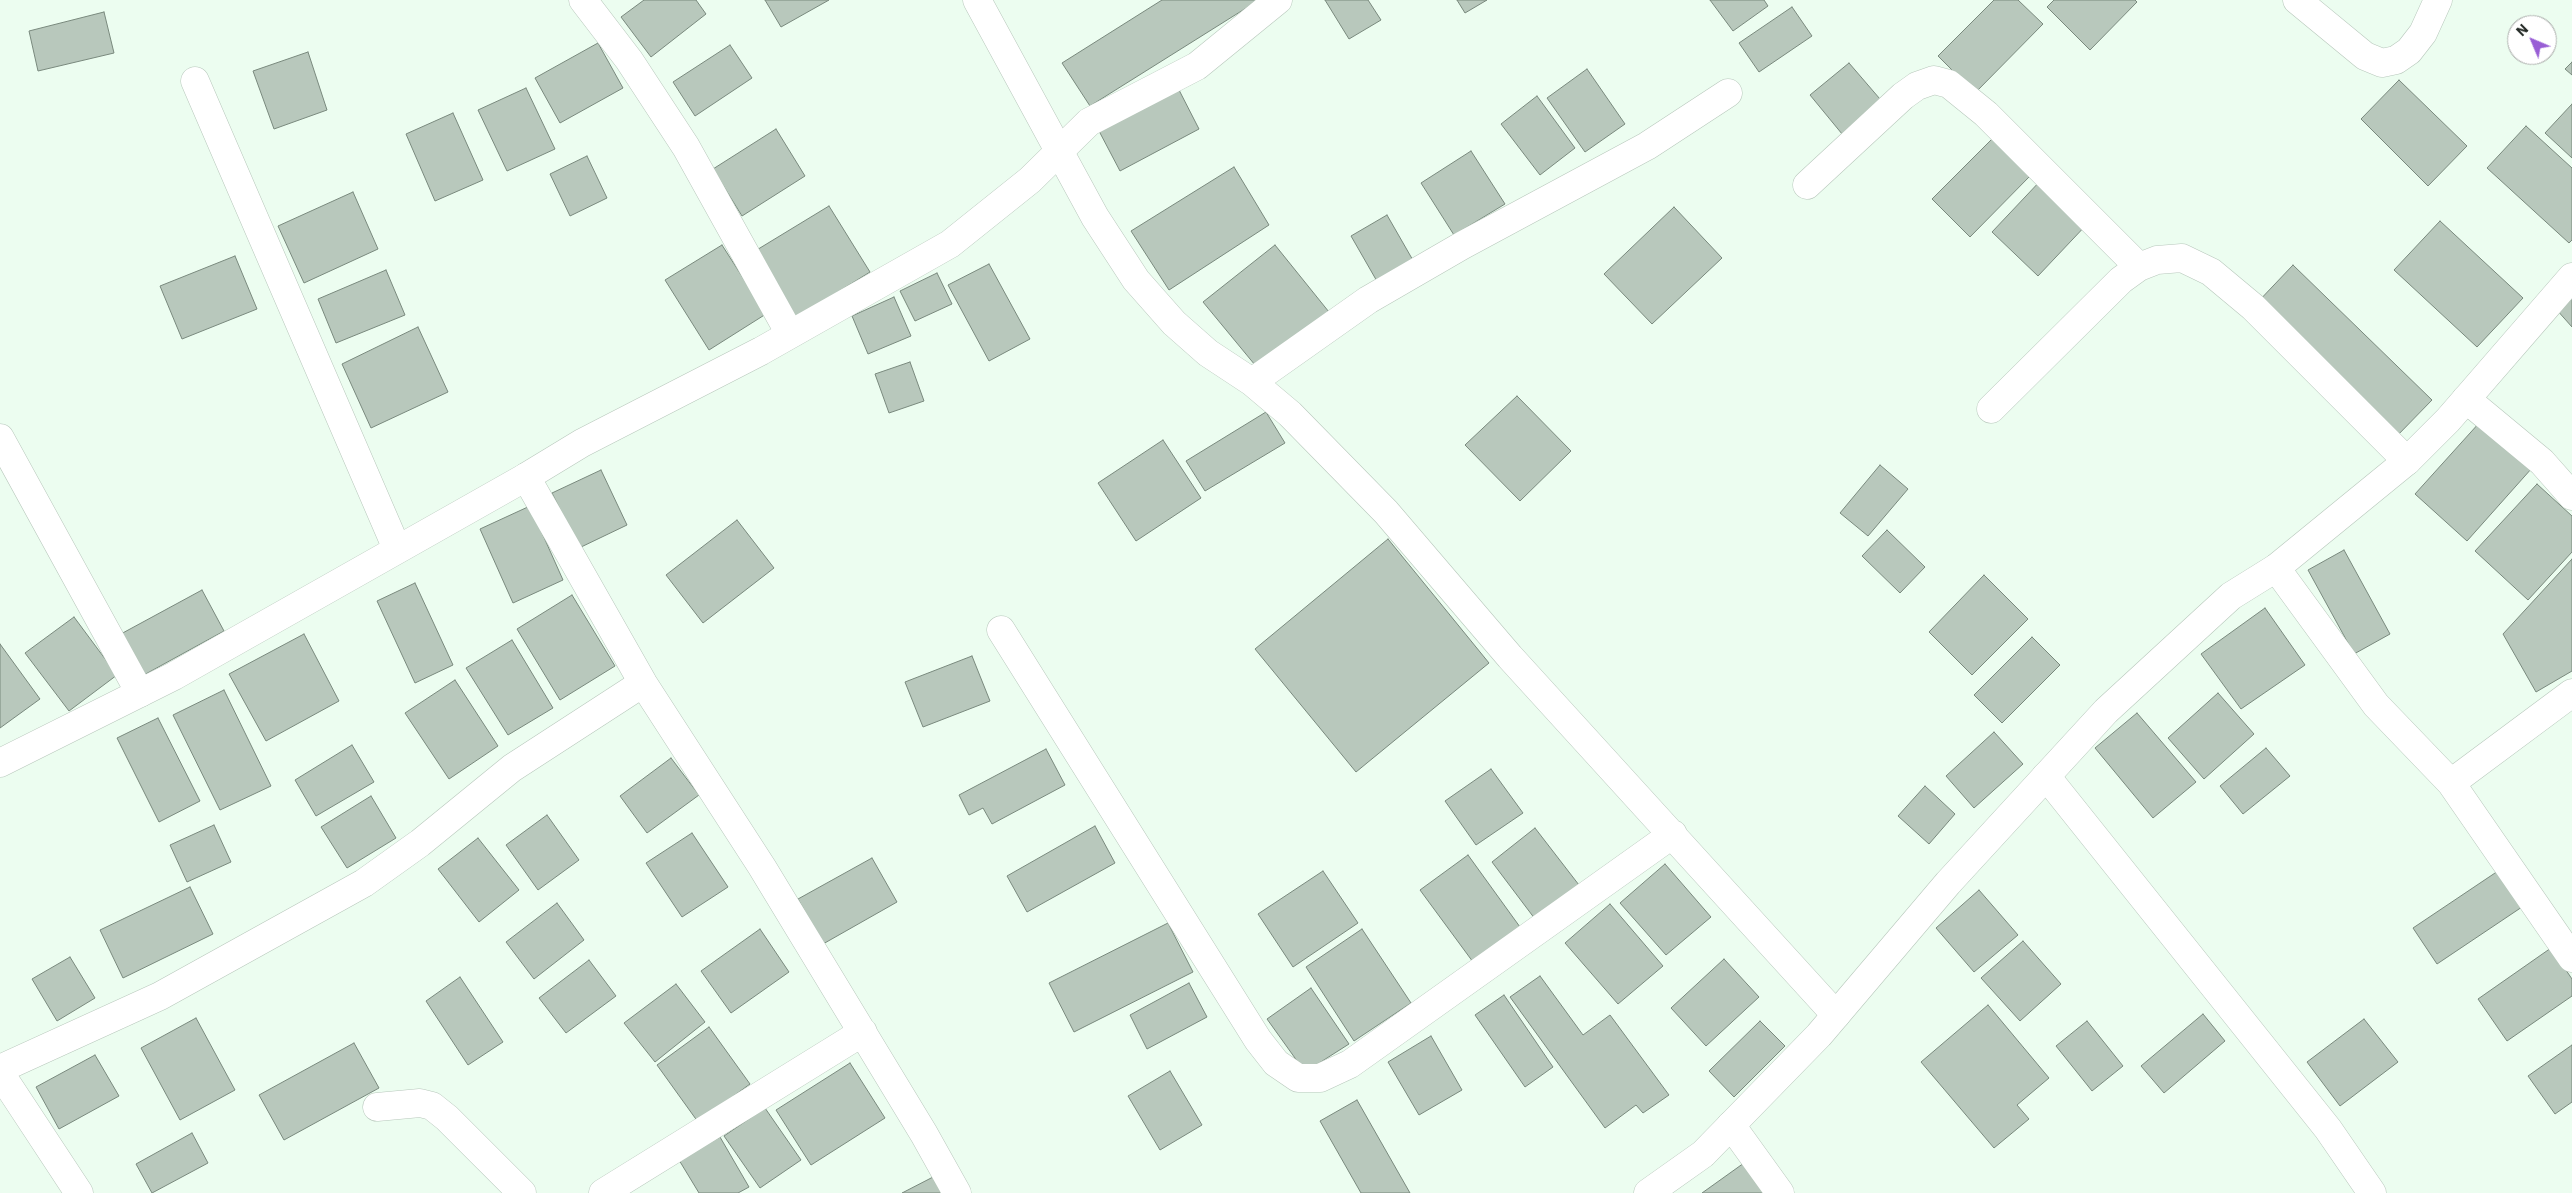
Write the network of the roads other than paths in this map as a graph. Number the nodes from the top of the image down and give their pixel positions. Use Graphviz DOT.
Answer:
graph roads {
  1 [pos="583,0"];
  2 [pos="977,0"];
  3 [pos="1278,0"];
  4 [pos="2296,0"];
  5 [pos="2438,0"];
  6 [pos="195,81"];
  7 [pos="1728,93"];
  8 [pos="1058,152"];
  9 [pos="1807,185"];
  10 [pos="2139,267"];
  11 [pos="2572,277"];
  12 [pos="790,334"];
  13 [pos="1252,382"];
  14 [pos="2466,399"];
  15 [pos="1991,409"];
  16 [pos="0,438"];
  17 [pos="2407,461"];
  18 [pos="526,478"];
  19 [pos="2572,496"];
  20 [pos="397,549"];
  21 [pos="2276,568"];
  22 [pos="1001,630"];
  23 [pos="643,683"];
  24 [pos="140,693"];
  25 [pos="2572,693"];
  26 [pos="0,763"];
  27 [pos="2046,776"];
  28 [pos="2451,783"];
  29 [pos="1673,834"];
  30 [pos="2572,958"];
  31 [pos="1836,1015"];
  32 [pos="863,1032"];
  33 [pos="0,1069"];
  34 [pos="0,1074"];
  35 [pos="377,1107"];
  36 [pos="1731,1125"];
  37 [pos="79,1193"];
  38 [pos="522,1193"];
  39 [pos="603,1193"];
  40 [pos="957,1193"];
  41 [pos="1648,1193"];
  42 [pos="1780,1193"];
  43 [pos="2372,1193"];
  1 -- 12 [label="street"];
  2 -- 8 [label="street"];
  3 -- 8 [label="street"];
  4 -- 5 [label="street"];
  6 -- 20 [label="street"];
  7 -- 13 [label="street"];
  8 -- 12 [label="street"];
  8 -- 13 [label="street"];
  9 -- 10 [label="street"];
  10 -- 15 [label="street"];
  10 -- 17 [label="street"];
  11 -- 14 [label="street"];
  12 -- 18 [label="street"];
  13 -- 29 [label="street"];
  14 -- 17 [label="street"];
  14 -- 19 [label="street"];
  16 -- 24 [label="street"];
  17 -- 21 [label="street"];
  18 -- 20 [label="street"];
  18 -- 23 [label="street"];
  20 -- 24 [label="street"];
  21 -- 27 [label="street"];
  21 -- 28 [label="street"];
  22 -- 29 [label="street"];
  23 -- 32 [label="street"];
  23 -- 33 [label="street"];
  24 -- 26 [label="street"];
  25 -- 28 [label="street"];
  27 -- 31 [label="street"];
  27 -- 43 [label="street"];
  28 -- 30 [label="street"];
  29 -- 31 [label="street"];
  31 -- 36 [label="street"];
  32 -- 39 [label="street"];
  32 -- 40 [label="street"];
  34 -- 37 [label="street"];
  35 -- 38 [label="street"];
  36 -- 41 [label="street"];
  36 -- 42 [label="street"];
}
